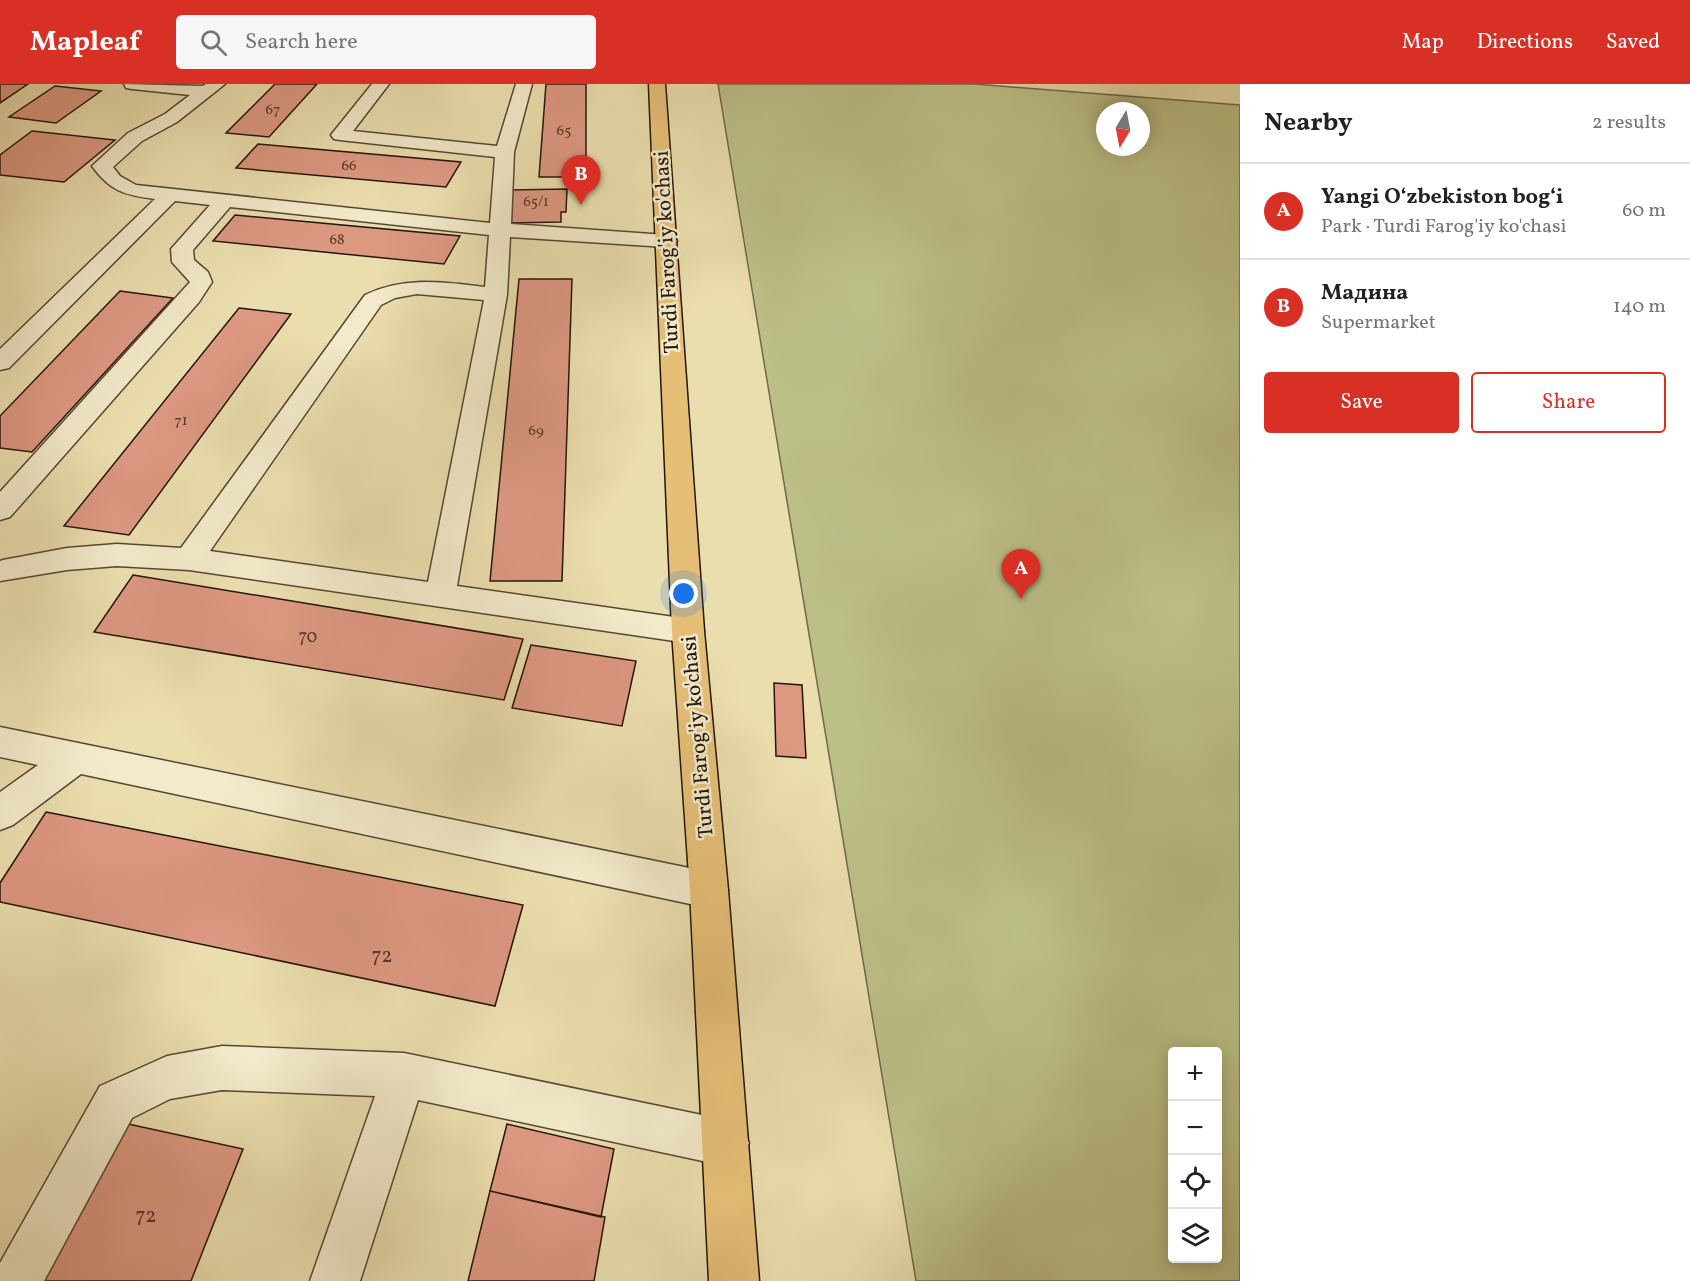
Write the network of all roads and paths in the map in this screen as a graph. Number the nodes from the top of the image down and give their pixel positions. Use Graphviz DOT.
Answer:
graph roads {
  1 [pos="132,84"];
  2 [pos="381,84"];
  3 [pos="525,84"];
  4 [pos="657,84"];
  5 [pos="212,88"];
  6 [pos="506,152"];
  7 [pos="171,194"];
  8 [pos="224,201"];
  9 [pos="500,230"];
  10 [pos="666,241"];
  11 [pos="496,295"];
  12 [pos="0,363"];
  13 [pos="0,510"];
  14 [pos="189,559"];
  15 [pos="1,573"];
  16 [pos="440,597"];
  17 [pos="688,631"];
  18 [pos="0,742"];
  19 [pos="76,758"];
  20 [pos="0,813"];
  21 [pos="709,890"];
  22 [pos="404,1075"];
  23 [pos="726,1143"];
  24 [pos="17,1281"];
  25 [pos="335,1281"];
  26 [pos="734,1281"];
  1 -- 5 [label="street"];
  2 -- 6 [label="street"];
  3 -- 6 [label="street"];
  4 -- 10 [label="main road, Turdi Farog'iy ko'chasi"];
  5 -- 7 [label="street"];
  6 -- 9 [label="street"];
  7 -- 8 [label="street"];
  7 -- 12 [label="street"];
  8 -- 9 [label="street"];
  8 -- 13 [label="street"];
  9 -- 10 [label="street"];
  9 -- 11 [label="street"];
  10 -- 17 [label="main road, Turdi Farog'iy ko'chasi"];
  11 -- 14 [label="street"];
  11 -- 16 [label="street"];
  14 -- 15 [label="street"];
  14 -- 16 [label="street"];
  16 -- 17 [label="street"];
  17 -- 21 [label="main road, Turdi Farog'iy ko'chasi"];
  18 -- 19 [label="street"];
  19 -- 20 [label="street"];
  19 -- 21 [label="street"];
  21 -- 23 [label="main road, Turdi Farog'iy ko'chasi"];
  22 -- 23 [label="street"];
  22 -- 24 [label="street"];
  22 -- 25 [label="street"];
  23 -- 26 [label="main road, Turdi Farog'iy ko'chasi"];
}
